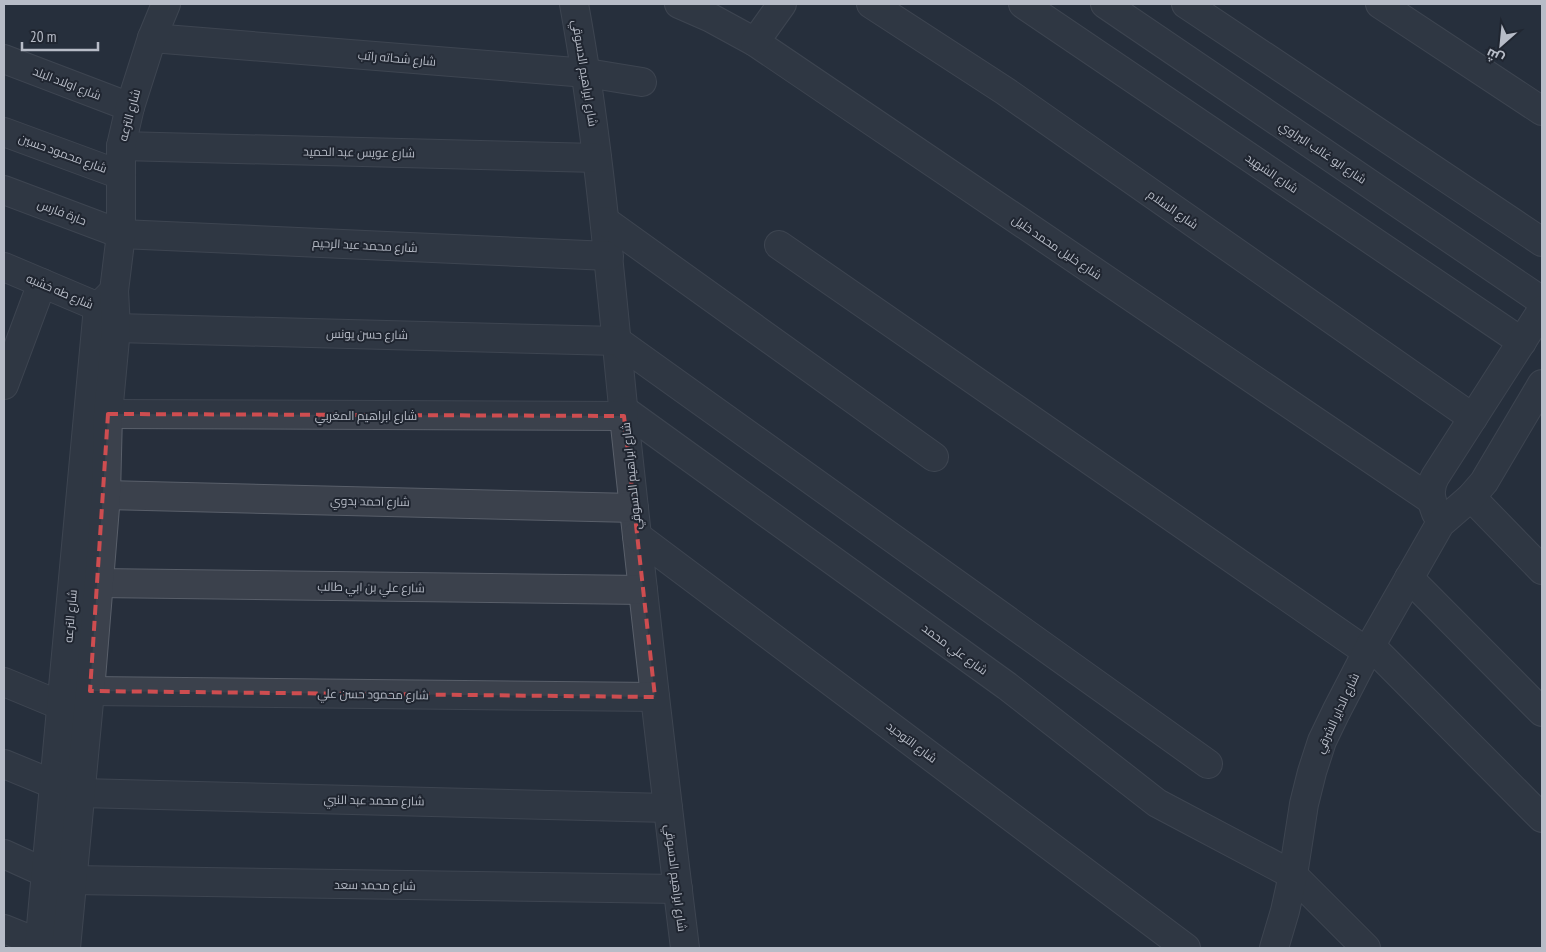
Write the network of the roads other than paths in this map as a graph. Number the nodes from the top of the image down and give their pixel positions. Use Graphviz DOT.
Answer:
graph roads {
  1 [pos="166,4"];
  2 [pos="574,4"];
  3 [pos="679,4"];
  4 [pos="782,4"];
  5 [pos="870,4"];
  6 [pos="1023,4"];
  7 [pos="1105,4"];
  8 [pos="1186,4"];
  9 [pos="1380,4"];
  10 [pos="152,38"];
  11 [pos="755,42"];
  12 [pos="4,59"];
  13 [pos="587,73"];
  14 [pos="642,82"];
  15 [pos="130,107"];
  16 [pos="1542,111"];
  17 [pos="4,132"];
  18 [pos="121,146"];
  19 [pos="598,158"];
  20 [pos="122,175"];
  21 [pos="4,190"];
  22 [pos="605,222"];
  23 [pos="121,234"];
  24 [pos="1542,242"];
  25 [pos="779,245"];
  26 [pos="609,256"];
  27 [pos="4,267"];
  28 [pos="42,283"];
  29 [pos="1542,301"];
  30 [pos="111,310"];
  31 [pos="1542,310"];
  32 [pos="617,341"];
  33 [pos="1522,342"];
  34 [pos="1542,384"];
  35 [pos="4,385"];
  36 [pos="624,413"];
  37 [pos="108,414"];
  38 [pos="1473,418"];
  39 [pos="934,457"];
  40 [pos="106,495"];
  41 [pos="1471,497"];
  42 [pos="1430,499"];
  43 [pos="634,508"];
  44 [pos="1440,524"];
  45 [pos="638,536"];
  46 [pos="1542,570"];
  47 [pos="1409,578"];
  48 [pos="98,583"];
  49 [pos="643,590"];
  50 [pos="1368,648"];
  51 [pos="4,682"];
  52 [pos="90,691"];
  53 [pos="655,697"];
  54 [pos="62,706"];
  55 [pos="1542,712"];
  56 [pos="4,764"];
  57 [pos="1208,764"];
  58 [pos="53,784"];
  59 [pos="81,793"];
  60 [pos="668,808"];
  61 [pos="1542,818"];
  62 [pos="4,854"];
  63 [pos="46,872"];
  64 [pos="1293,875"];
  65 [pos="72,880"];
  66 [pos="678,890"];
  67 [pos="4,929"];
  68 [pos="39,946"];
  69 [pos="66,948"];
  70 [pos="685,948"];
  71 [pos="1186,948"];
  72 [pos="1274,948"];
  73 [pos="1366,948"];
  1 -- 10 [label="street, شارع الترعه"];
  2 -- 13 [label="street, شارع ابراهيم الدسوقي"];
  3 -- 11 [label="street, شارع خليل محمد خليل"];
  4 -- 11 [label="street"];
  5 -- 38 [label="street, شارع السلام"];
  6 -- 33 [label="street, شارع الشهيد"];
  7 -- 29 [label="street, شارع ابو غالب البراوي"];
  8 -- 24 [label="street"];
  9 -- 16 [label="street"];
  10 -- 13 [label="street, شارع شحاته راتب"];
  10 -- 15 [label="street, شارع الترعه"];
  11 -- 42 [label="street, شارع خليل محمد خليل"];
  12 -- 15 [label="street, شارع اولاد البلد"];
  13 -- 14 [label="street, شارع شحاته راتب"];
  13 -- 19 [label="street, شارع ابراهيم الدسوقي"];
  15 -- 18 [label="street, شارع الترعه"];
  17 -- 20 [label="street, شارع محمود حسين"];
  18 -- 19 [label="street, شارع عويس عبد الحميد"];
  18 -- 20 [label="street, شارع الترعه"];
  19 -- 22 [label="street, شارع ابراهيم الدسوقي"];
  20 -- 23 [label="street, شارع الترعه"];
  21 -- 23 [label="street, حارة فارس"];
  22 -- 26 [label="street, شارع ابراهيم الدسوقي"];
  22 -- 39 [label="street"];
  23 -- 26 [label="street, شارع محمد عبد الرحيم"];
  23 -- 30 [label="street, شارع الترعه"];
  25 -- 50 [label="street"];
  26 -- 32 [label="street, شارع ابراهيم الدسوقي"];
  27 -- 28 [label="street, شارع طه خشبه"];
  28 -- 30 [label="street, شارع طه خشبه"];
  28 -- 35 [label="street"];
  30 -- 32 [label="street, شارع حسن يونس"];
  30 -- 37 [label="street, شارع الترعه"];
  30 -- 54 [label="street, شارع الترعه"];
  31 -- 33 [label="street"];
  32 -- 36 [label="street, شارع ابراهيم الدسوقي"];
  32 -- 57 [label="street"];
  33 -- 38 [label="street"];
  34 -- 41 [label="street, شارع الداير الشرقي"];
  36 -- 37 [label="street, شارع ابراهيم المغربي"];
  36 -- 43 [label="street, شارع ابراهيم الدسوقي"];
  36 -- 64 [label="street, شارع علي محمد"];
  37 -- 40 [label="street, شارع الترعه"];
  38 -- 42 [label="street"];
  40 -- 43 [label="street, شارع احمد بدوي"];
  40 -- 48 [label="street, شارع الترعه"];
  41 -- 44 [label="street, شارع الداير الشرقي"];
  41 -- 46 [label="street"];
  42 -- 44 [label="street"];
  43 -- 45 [label="street, شارع ابراهيم الدسوقي"];
  44 -- 47 [label="street, شارع الداير الشرقي"];
  45 -- 49 [label="street, شارع ابراهيم الدسوقي"];
  45 -- 71 [label="street, شارع التوحيد"];
  47 -- 50 [label="street, شارع الداير الشرقي"];
  47 -- 55 [label="street"];
  48 -- 49 [label="street, شارع علي بن ابي طالب"];
  48 -- 52 [label="street, شارع الترعه"];
  49 -- 53 [label="street, شارع ابراهيم الدسوقي"];
  50 -- 61 [label="street"];
  50 -- 64 [label="street, شارع الداير الشرقي"];
  51 -- 54 [label="street"];
  52 -- 53 [label="street, شارع محمود حسن علي"];
  52 -- 59 [label="street, شارع الترعه"];
  53 -- 60 [label="street, شارع ابراهيم الدسوقي"];
  54 -- 58 [label="street, شارع الترعه"];
  56 -- 58 [label="street"];
  58 -- 63 [label="street, شارع الترعه"];
  59 -- 60 [label="street, شارع محمد عبد النبي"];
  59 -- 65 [label="street, شارع الترعه"];
  60 -- 66 [label="street, شارع ابراهيم الدسوقي"];
  62 -- 63 [label="street"];
  63 -- 68 [label="street, شارع الترعه"];
  64 -- 72 [label="street, شارع الداير الشرقي"];
  64 -- 73 [label="street, شارع علي محمد"];
  65 -- 66 [label="street, شارع محمد سعد"];
  65 -- 69 [label="street, شارع الترعه"];
  66 -- 70 [label="street, شارع ابراهيم الدسوقي"];
  67 -- 68 [label="street"];
}
